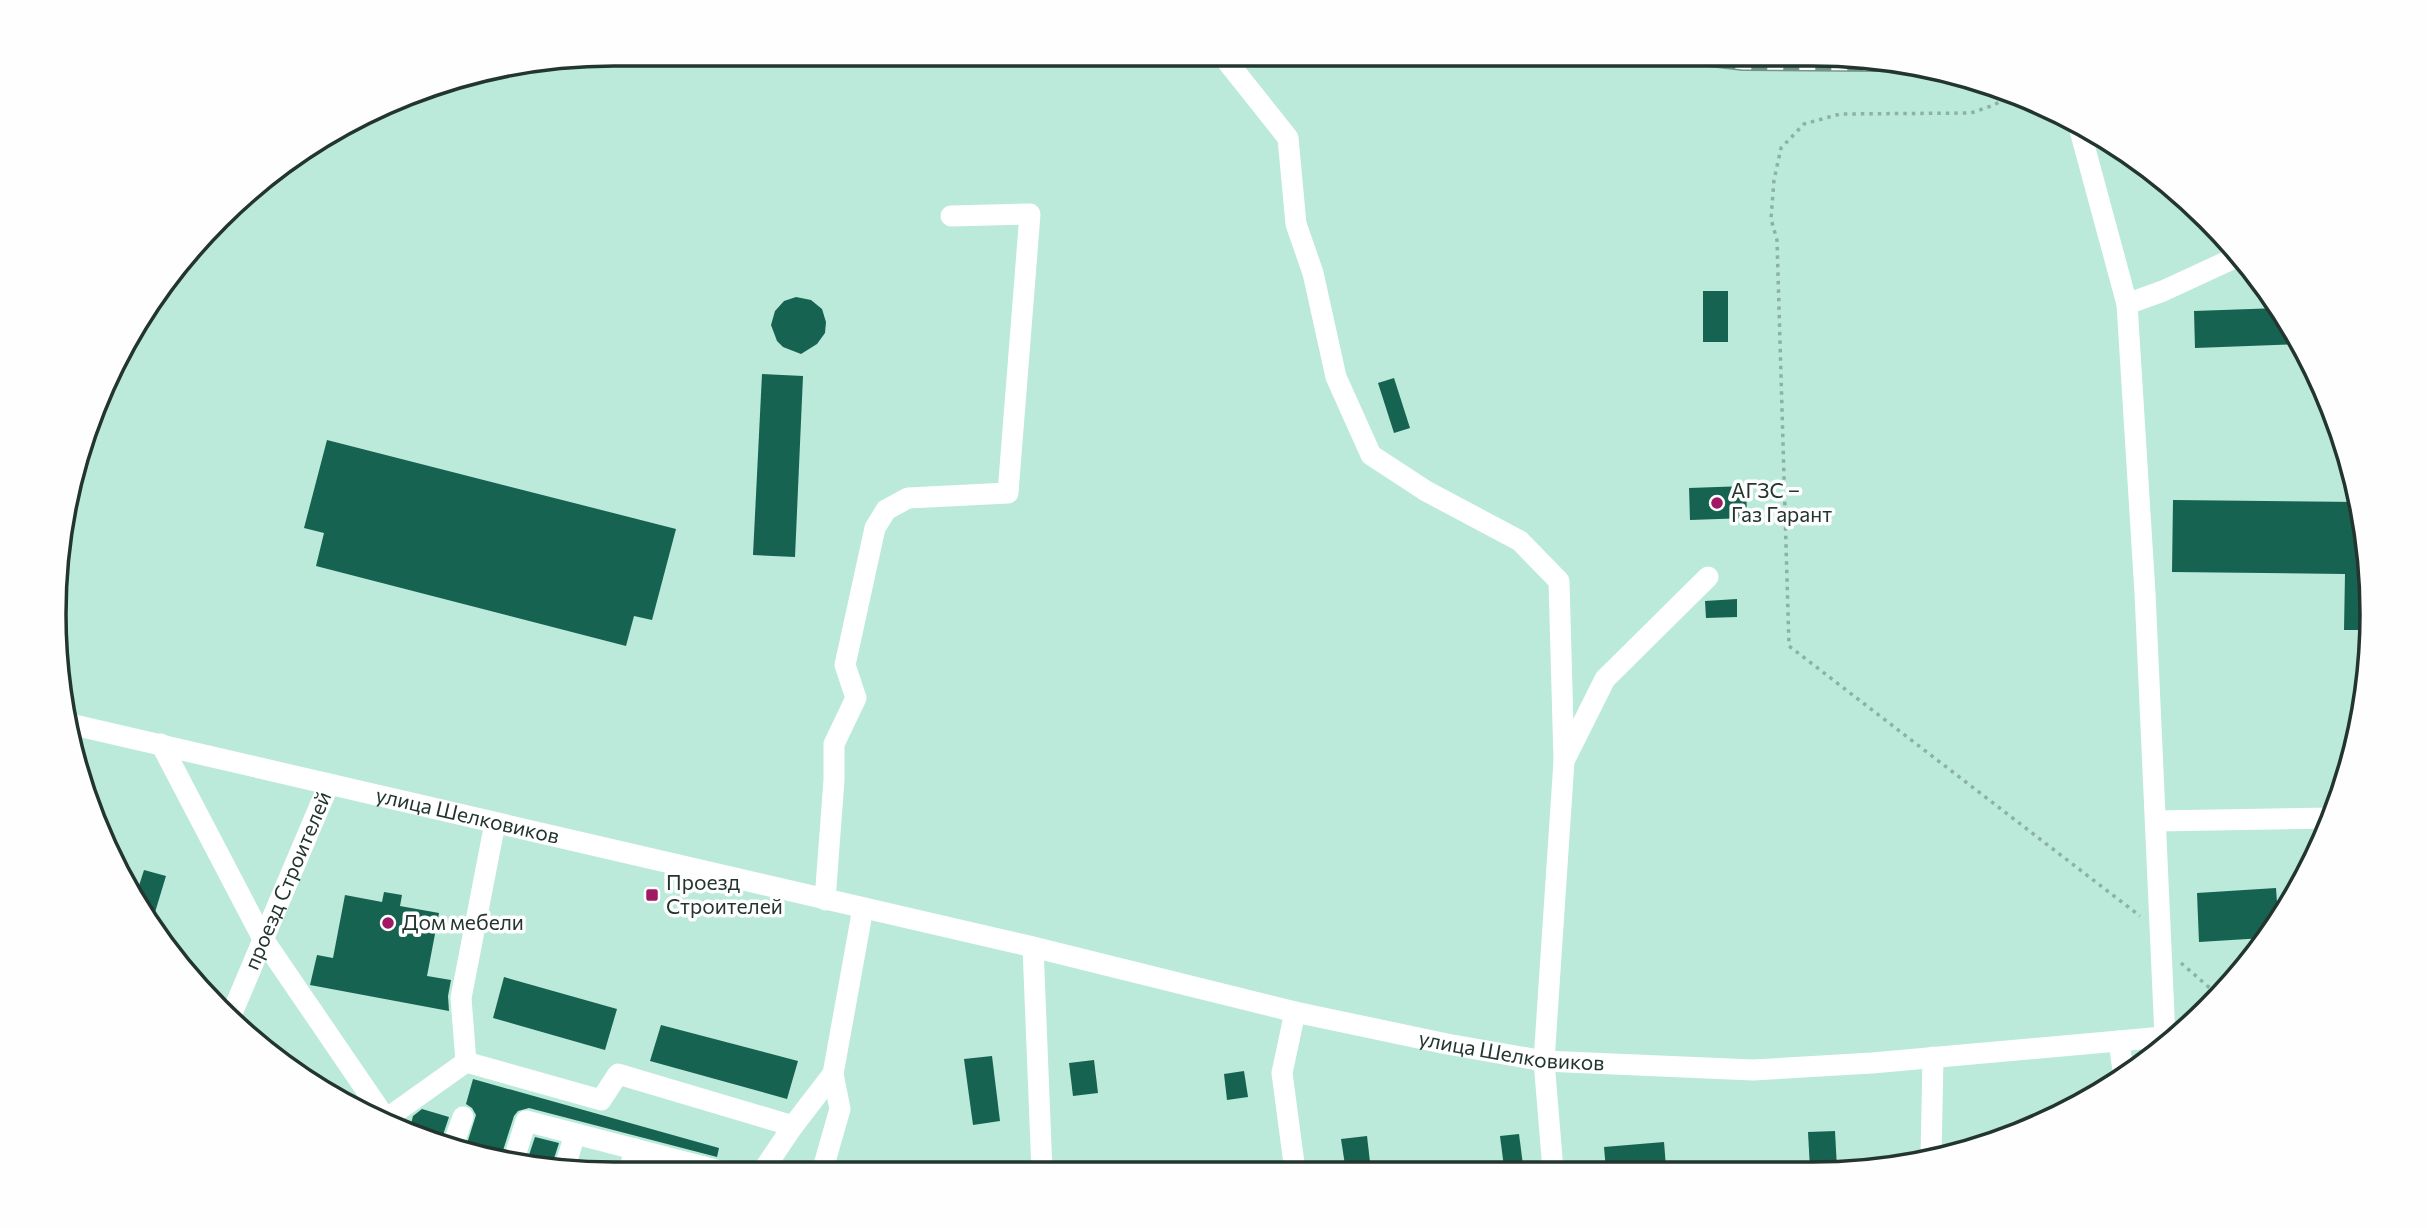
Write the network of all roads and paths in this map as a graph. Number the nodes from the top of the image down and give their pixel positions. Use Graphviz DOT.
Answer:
graph roads {
  1 [pos="1231,66"];
  2 [pos="2002,101"];
  3 [pos="2082,137"];
  4 [pos="951,216"];
  5 [pos="2230,260"];
  6 [pos="2127,304"];
  7 [pos="1707,577"];
  8 [pos="78,726"];
  9 [pos="161,744"];
  10 [pos="1564,761"];
  11 [pos="330,784"];
  12 [pos="2321,818"];
  13 [pos="2156,821"];
  14 [pos="495,823"];
  15 [pos="825,900"];
  16 [pos="863,908"];
  17 [pos="2161,932"];
  18 [pos="263,939"];
  19 [pos="1033,947"];
  20 [pos="2178,958"];
  21 [pos="2211,989"];
  22 [pos="234,1008"];
  23 [pos="1295,1012"];
  24 [pos="2169,1030"];
  25 [pos="2160,1037"];
  26 [pos="2119,1041"];
  27 [pos="1933,1057"];
  28 [pos="1544,1061"];
  29 [pos="466,1062"];
  30 [pos="2122,1065"];
  31 [pos="833,1074"];
  32 [pos="378,1108"];
  33 [pos="396,1116"];
  34 [pos="463,1116"];
  35 [pos="793,1126"];
  36 [pos="575,1134"];
  37 [pos="456,1138"];
  38 [pos="1931,1148"];
  39 [pos="635,1149"];
  40 [pos="516,1153"];
  41 [pos="567,1159"];
  42 [pos="632,1162"];
  43 [pos="685,1162"];
  44 [pos="769,1162"];
  45 [pos="825,1162"];
  46 [pos="1042,1162"];
  47 [pos="1294,1162"];
  48 [pos="1552,1162"];
  1 -- 10 [label="street"];
  2 -- 17 [label="path"];
  3 -- 6 [label="street"];
  4 -- 15 [label="street"];
  5 -- 6 [label="street"];
  6 -- 13 [label="street"];
  7 -- 10 [label="street"];
  8 -- 9 [label="street, улица Шелковиков"];
  9 -- 11 [label="street, улица Шелковиков"];
  9 -- 18 [label="street"];
  10 -- 28 [label="street"];
  11 -- 14 [label="street, улица Шелковиков"];
  11 -- 18 [label="street, проезд Строителей"];
  12 -- 13 [label="street"];
  13 -- 17 [label="street"];
  14 -- 15 [label="street, улица Шелковиков"];
  14 -- 29 [label="street"];
  15 -- 16 [label="street, улица Шелковиков"];
  16 -- 19 [label="street, улица Шелковиков"];
  16 -- 31 [label="street"];
  17 -- 24 [label="street"];
  18 -- 22 [label="street, проезд Строителей"];
  18 -- 32 [label="street"];
  19 -- 23 [label="street, улица Шелковиков"];
  19 -- 46 [label="street"];
  20 -- 21 [label="path"];
  23 -- 28 [label="street, улица Шелковиков"];
  23 -- 47 [label="street"];
  25 -- 26 [label="street, улица Шелковиков"];
  26 -- 27 [label="street, улица Шелковиков"];
  26 -- 30 [label="street"];
  27 -- 28 [label="street, улица Шелковиков"];
  27 -- 38 [label="street"];
  28 -- 48 [label="street"];
  29 -- 33 [label="street"];
  29 -- 35 [label="street"];
  31 -- 35 [label="street"];
  31 -- 45 [label="street"];
  34 -- 37 [label="street"];
  35 -- 44 [label="street"];
  36 -- 39 [label="street"];
  36 -- 40 [label="street"];
  36 -- 41 [label="street"];
  39 -- 42 [label="street"];
  39 -- 43 [label="street"];
}
